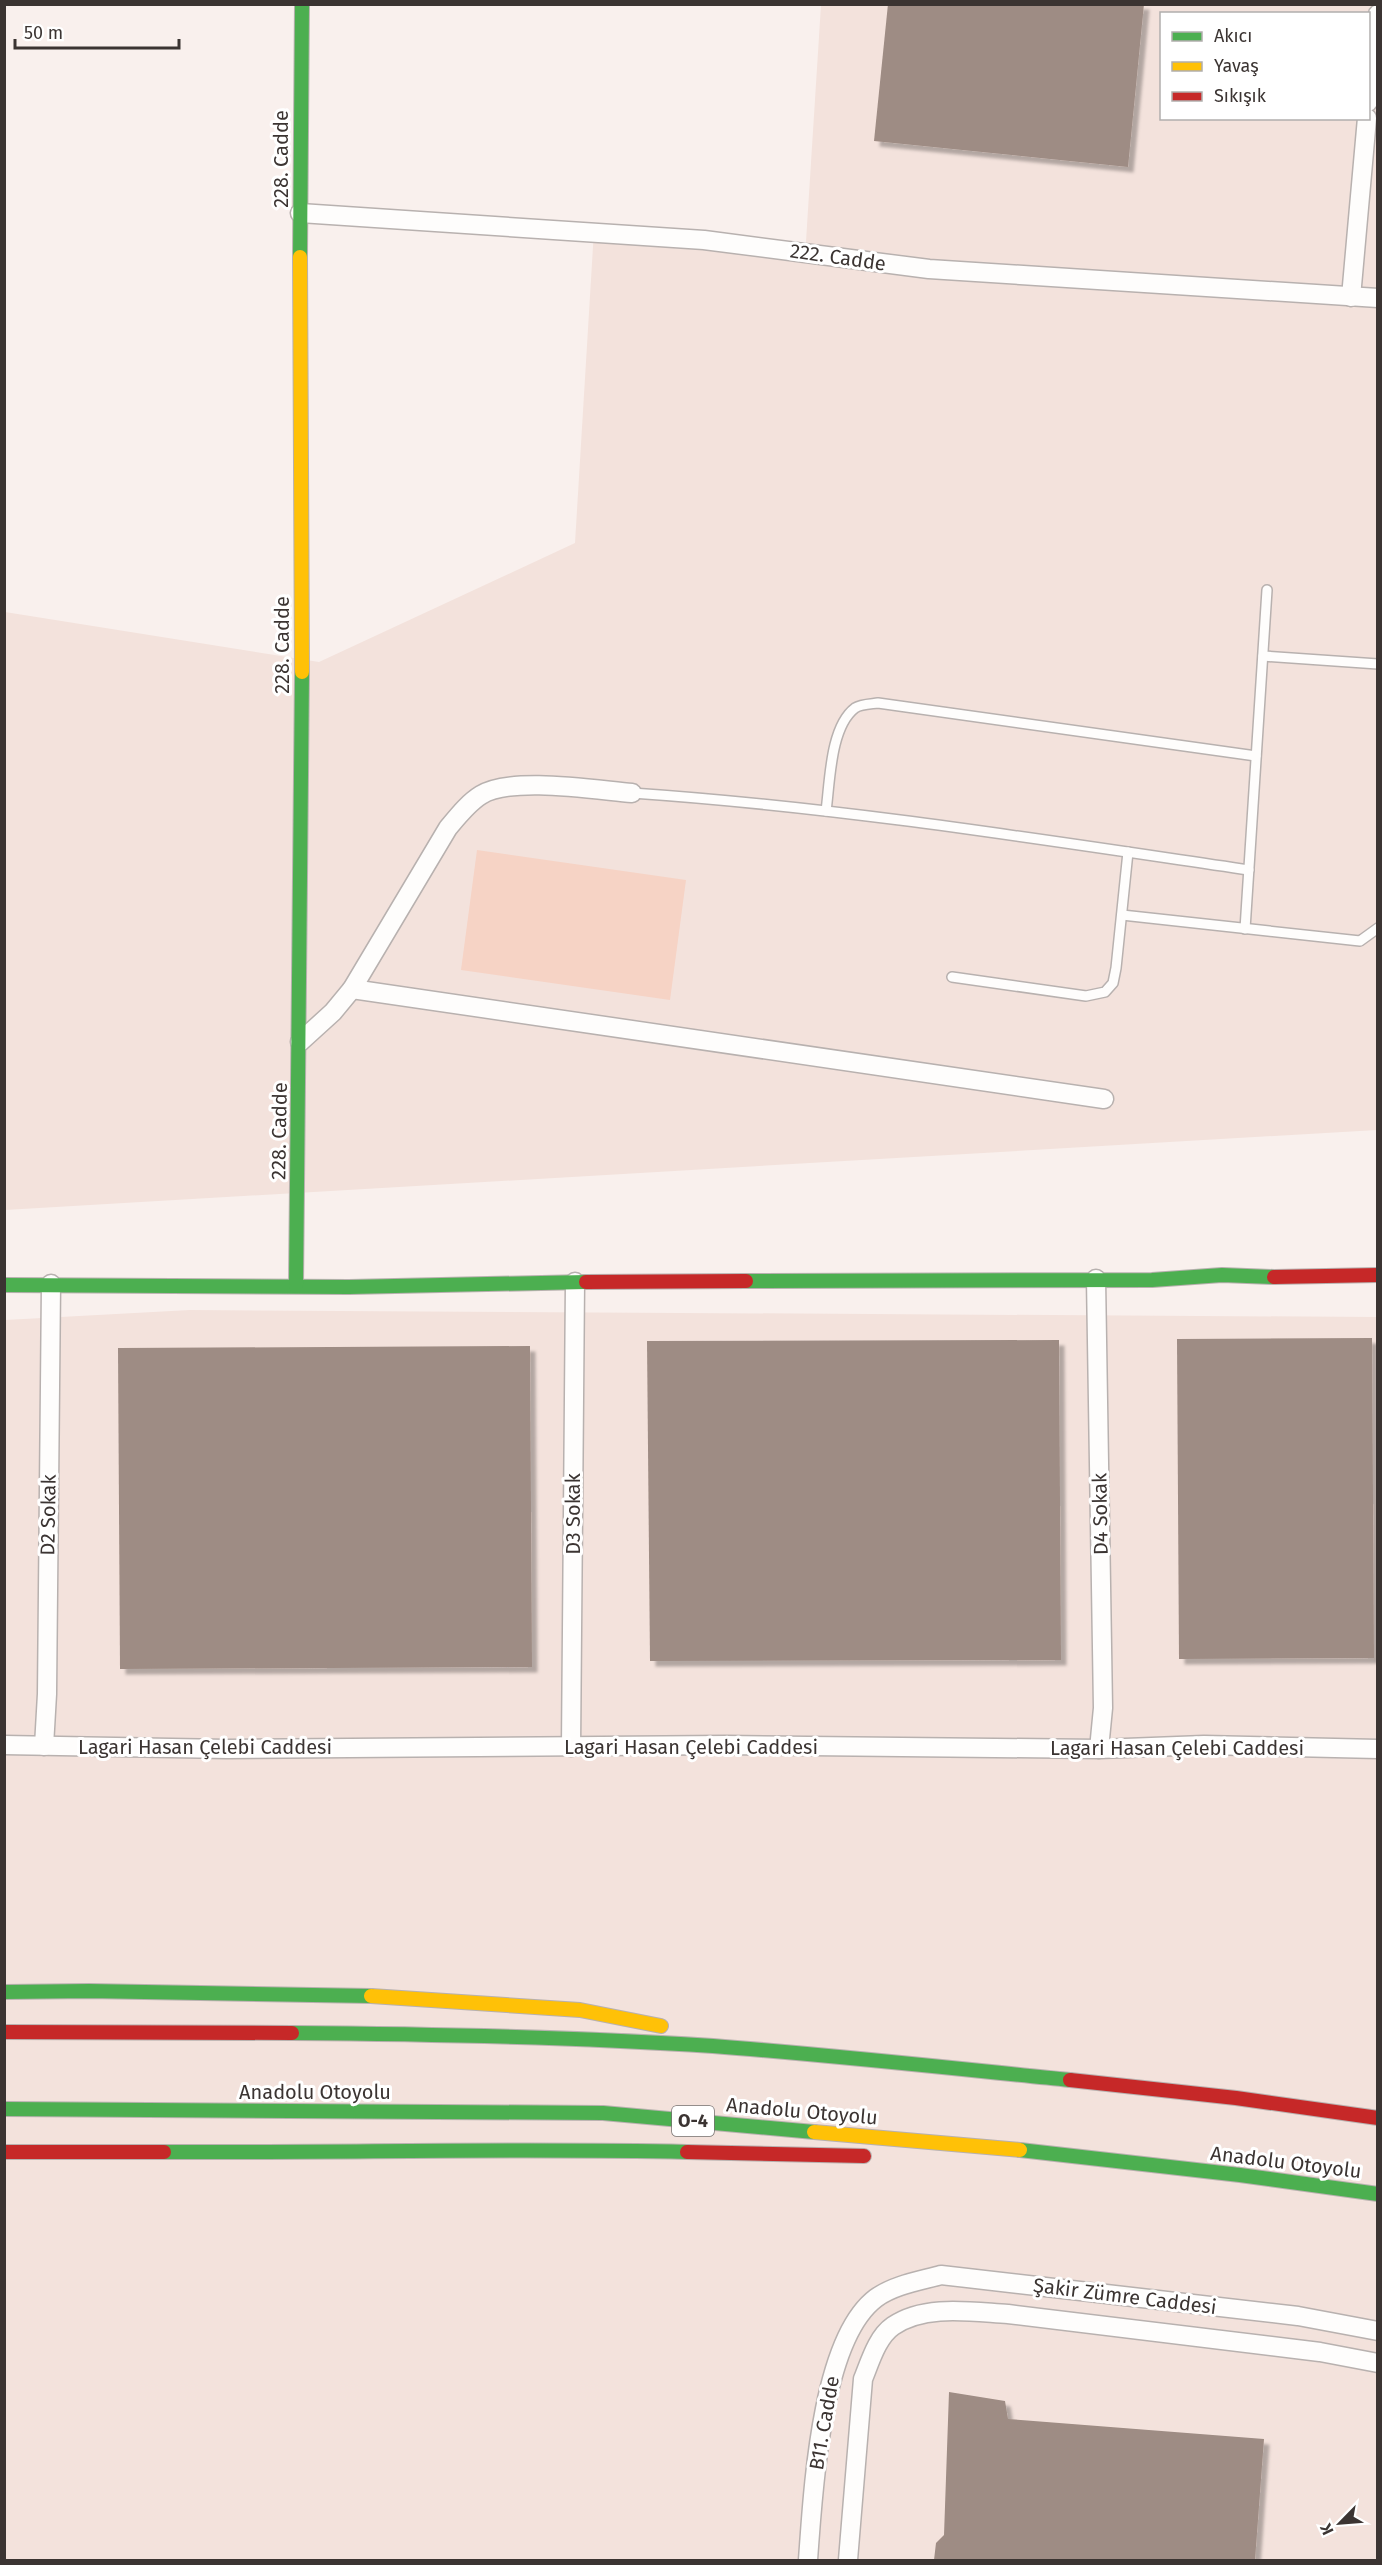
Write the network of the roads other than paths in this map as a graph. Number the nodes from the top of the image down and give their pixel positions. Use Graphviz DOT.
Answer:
graph roads {
  1 [pos="302,4"];
  2 [pos="1377,14"];
  3 [pos="1370,82"];
  4 [pos="1367,120"];
  5 [pos="300,213"];
  6 [pos="1351,297"];
  7 [pos="1377,298"];
  8 [pos="1267,590"];
  9 [pos="1263,656"];
  10 [pos="1377,664"];
  11 [pos="1256,756"];
  12 [pos="632,793"];
  13 [pos="826,811"];
  14 [pos="1128,852"];
  15 [pos="1249,870"];
  16 [pos="1122,915"];
  17 [pos="1377,928"];
  18 [pos="1245,929"];
  19 [pos="952,977"];
  20 [pos="352,989"];
  21 [pos="300,1042"];
  22 [pos="1104,1099"];
  23 [pos="1377,1275"];
  24 [pos="1096,1279"];
  25 [pos="575,1282"];
  26 [pos="51,1284"];
  27 [pos="4,1285"];
  28 [pos="296,1286"];
  29 [pos="4,1745"];
  30 [pos="44,1746"];
  31 [pos="571,1747"];
  32 [pos="1099,1749"];
  33 [pos="1377,1749"];
  34 [pos="4,1992"];
  35 [pos="4,2032"];
  36 [pos="810,2055"];
  37 [pos="4,2109"];
  38 [pos="1377,2118"];
  39 [pos="4,2152"];
  40 [pos="879,2156"];
  41 [pos="949,2158"];
  42 [pos="1126,2162"];
  43 [pos="1377,2194"];
  44 [pos="876,2298"];
  45 [pos="892,2327"];
  46 [pos="1377,2331"];
  47 [pos="1377,2363"];
  48 [pos="808,2560"];
  49 [pos="848,2560"];
  1 -- 5 [label="main road, 228. Cadde"];
  2 -- 3 [label="street"];
  4 -- 6 [label="street"];
  5 -- 6 [label="street, 222. Cadde"];
  5 -- 21 [label="main road, 228. Cadde"];
  6 -- 7 [label="street, 222. Cadde"];
  8 -- 9 [label="lane"];
  9 -- 10 [label="lane"];
  9 -- 11 [label="lane"];
  11 -- 13 [label="lane"];
  11 -- 15 [label="lane"];
  12 -- 13 [label="lane"];
  12 -- 20 [label="street"];
  13 -- 14 [label="lane"];
  14 -- 15 [label="lane"];
  14 -- 16 [label="lane"];
  15 -- 18 [label="lane"];
  16 -- 18 [label="lane"];
  16 -- 19 [label="lane"];
  17 -- 18 [label="lane"];
  20 -- 21 [label="street"];
  20 -- 22 [label="street"];
  21 -- 28 [label="main road, 228. Cadde"];
  23 -- 24 [label="main road"];
  24 -- 25 [label="main road"];
  24 -- 32 [label="street, D4 Sokak"];
  25 -- 28 [label="main road"];
  25 -- 31 [label="street, D3 Sokak"];
  26 -- 27 [label="main road"];
  26 -- 28 [label="main road"];
  26 -- 30 [label="street, D2 Sokak"];
  29 -- 30 [label="street, Lagari Hasan Çelebi Caddesi"];
  30 -- 31 [label="street, Lagari Hasan Çelebi Caddesi"];
  31 -- 32 [label="street, Lagari Hasan Çelebi Caddesi"];
  32 -- 33 [label="street, Lagari Hasan Çelebi Caddesi"];
  34 -- 36 [label="main road"];
  35 -- 36 [label="main road"];
  36 -- 38 [label="main road"];
  37 -- 42 [label="main road, Anadolu Otoyolu / O-4"];
  39 -- 40 [label="main road"];
  41 -- 42 [label="main road"];
  42 -- 43 [label="main road, Anadolu Otoyolu / O-4"];
  44 -- 46 [label="street, Şakir Zümre Caddesi"];
  44 -- 48 [label="street, B11. Cadde"];
  45 -- 47 [label="street, Şakir Zümre Caddesi"];
  45 -- 49 [label="street, B11. Cadde"];
}
